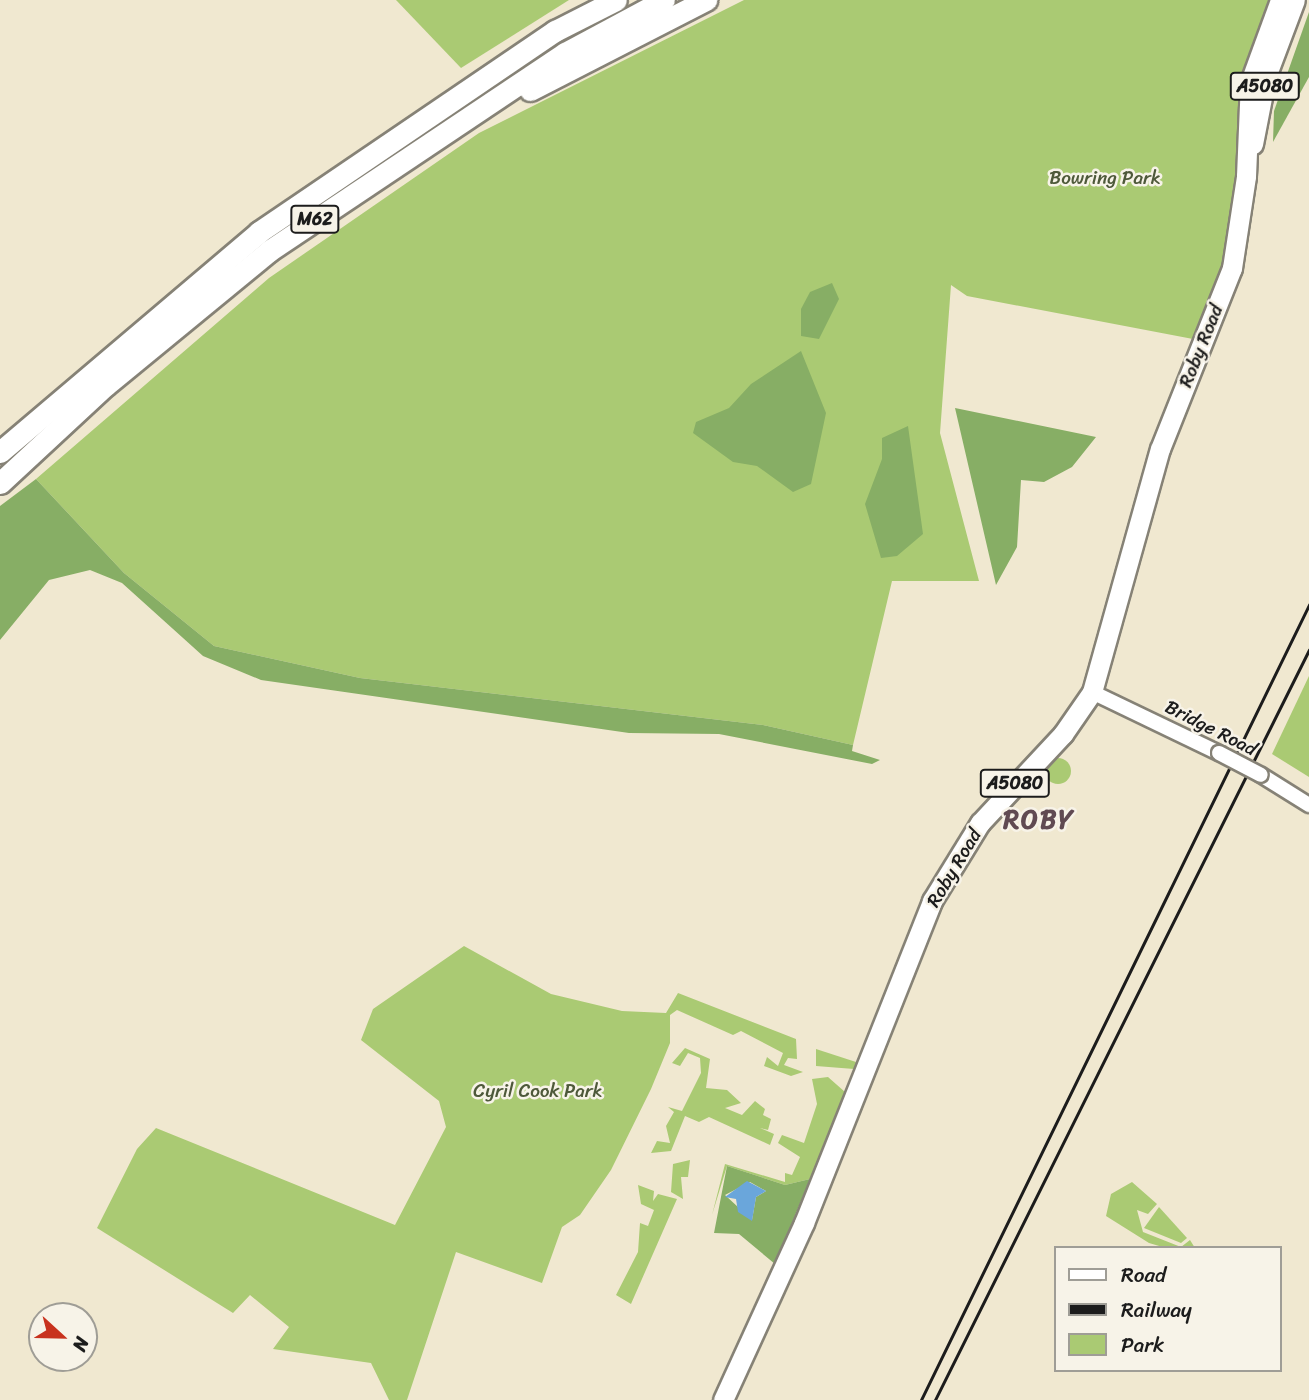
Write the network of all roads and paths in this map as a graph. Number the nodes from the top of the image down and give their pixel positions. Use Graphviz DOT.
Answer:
graph roads {
  1 [pos="589,0"];
  2 [pos="615,0"];
  3 [pos="664,0"];
  4 [pos="706,0"];
  5 [pos="1280,0"];
  6 [pos="1295,0"];
  7 [pos="388,140"];
  8 [pos="424,144"];
  9 [pos="1246,176"];
  10 [pos="0,452"];
  11 [pos="0,483"];
  12 [pos="1092,692"];
  13 [pos="1309,805"];
  14 [pos="734,1377"];
  15 [pos="709,1400"];
  16 [pos="723,1400"];
  1 -- 7 [label="highway"];
  2 -- 7 [label="highway, M62"];
  3 -- 8 [label="highway, M62"];
  4 -- 8 [label="highway"];
  5 -- 9 [label="main road, Roby Road / A5080"];
  6 -- 9 [label="main road, Roby Road / A5080"];
  7 -- 10 [label="highway, M62"];
  8 -- 11 [label="highway, M62"];
  9 -- 12 [label="main road, Roby Road / A5080"];
  12 -- 13 [label="street, Bridge Road, bridge"];
  12 -- 14 [label="main road, Roby Road / A5080"];
  14 -- 15 [label="main road, Roby Road / A5080"];
  14 -- 16 [label="main road, Roby Road / A5080"];
}
